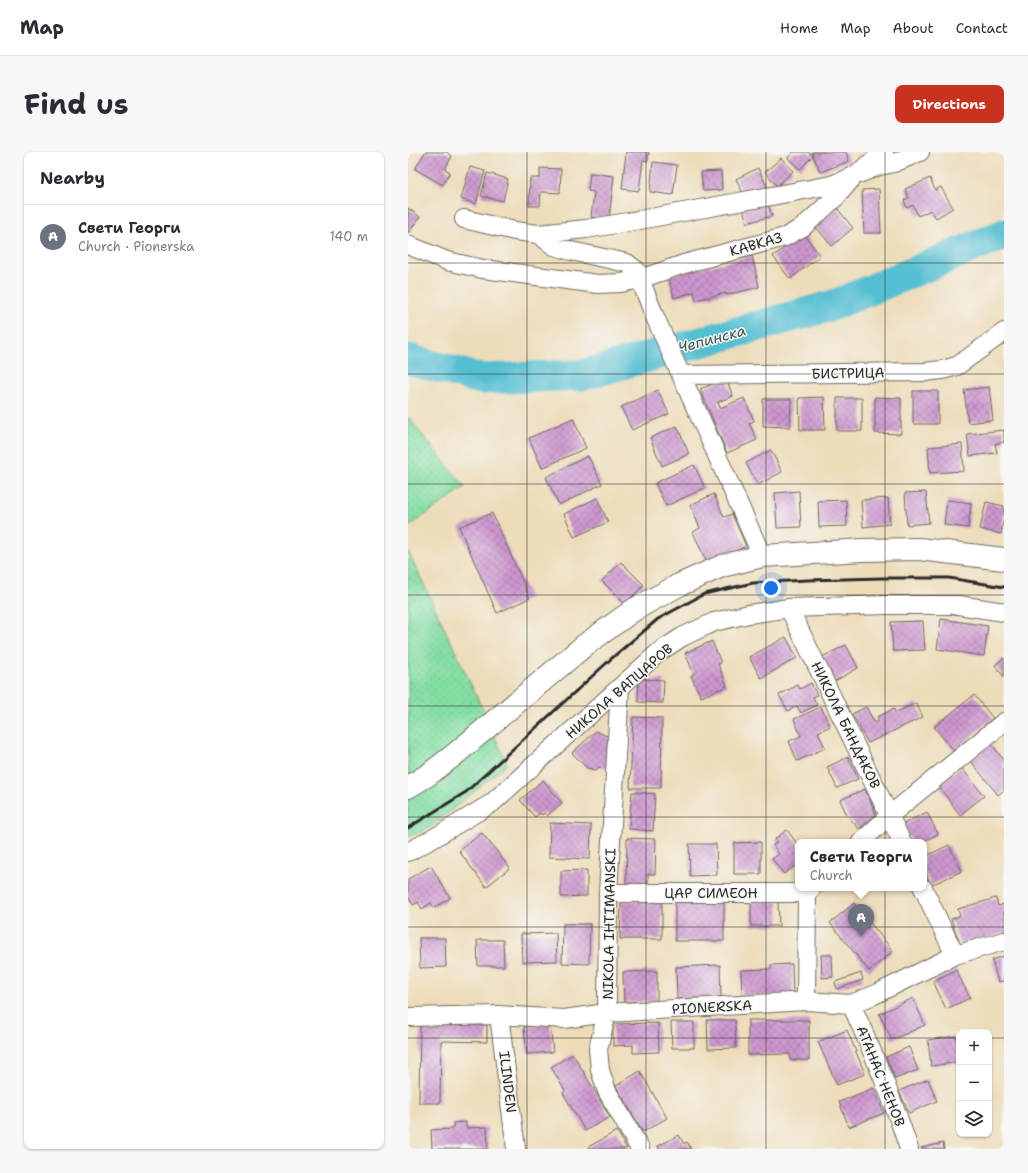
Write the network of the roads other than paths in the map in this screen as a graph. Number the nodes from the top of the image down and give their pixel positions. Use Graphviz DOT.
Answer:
graph roads {
  1 [pos="884,152"];
  2 [pos="920,152"];
  3 [pos="853,177"];
  4 [pos="464,219"];
  5 [pos="538,234"];
  6 [pos="408,245"];
  7 [pos="640,279"];
  8 [pos="1004,336"];
  9 [pos="680,373"];
  10 [pos="762,556"];
  11 [pos="1004,559"];
  12 [pos="789,608"];
  13 [pos="1004,612"];
  14 [pos="620,688"];
  15 [pos="1004,722"];
  16 [pos="408,787"];
  17 [pos="889,816"];
  18 [pos="864,839"];
  19 [pos="900,839"];
  20 [pos="408,852"];
  21 [pos="795,890"];
  22 [pos="809,891"];
  23 [pos="924,891"];
  24 [pos="608,893"];
  25 [pos="1004,941"];
  26 [pos="955,956"];
  27 [pos="806,1001"];
  28 [pos="851,1004"];
  29 [pos="607,1013"];
  30 [pos="499,1015"];
  31 [pos="408,1017"];
  32 [pos="516,1149"];
  33 [pos="640,1149"];
  34 [pos="909,1149"];
  1 -- 3 [label="street"];
  2 -- 3 [label="street"];
  3 -- 5 [label="street"];
  3 -- 7 [label="street, КАВКАЗ"];
  4 -- 5 [label="street"];
  5 -- 7 [label="street"];
  6 -- 7 [label="street, КАВКАЗ"];
  7 -- 9 [label="street"];
  8 -- 9 [label="street, БИСТРИЦА"];
  9 -- 10 [label="street"];
  10 -- 11 [label="street"];
  10 -- 16 [label="street"];
  12 -- 13 [label="street, НИКОЛА ВАПЦАРОВ"];
  12 -- 14 [label="street, НИКОЛА ВАПЦАРОВ"];
  12 -- 17 [label="street, НИКОЛА БАНДАКОВ"];
  14 -- 20 [label="street, НИКОЛА ВАПЦАРОВ"];
  14 -- 24 [label="street, NIKOLA IHTIMANSKI"];
  15 -- 17 [label="street"];
  17 -- 18 [label="street"];
  17 -- 19 [label="street, НИКОЛА БАНДАКОВ"];
  21 -- 24 [label="street, ЦАР СИМЕОН"];
  22 -- 27 [label="street"];
  23 -- 26 [label="street"];
  24 -- 29 [label="street, NIKOLA IHTIMANSKI"];
  25 -- 26 [label="street, PIONERSKA"];
  26 -- 28 [label="street, PIONERSKA"];
  27 -- 28 [label="street, PIONERSKA"];
  27 -- 29 [label="street, PIONERSKA"];
  28 -- 34 [label="street, АТАНАС НЕНОВ"];
  29 -- 30 [label="street, PIONERSKA"];
  29 -- 33 [label="street, NIKOLA IHTIMANSKI"];
  30 -- 31 [label="street, PIONERSKA"];
  30 -- 32 [label="street, ILINDEN"];
}
